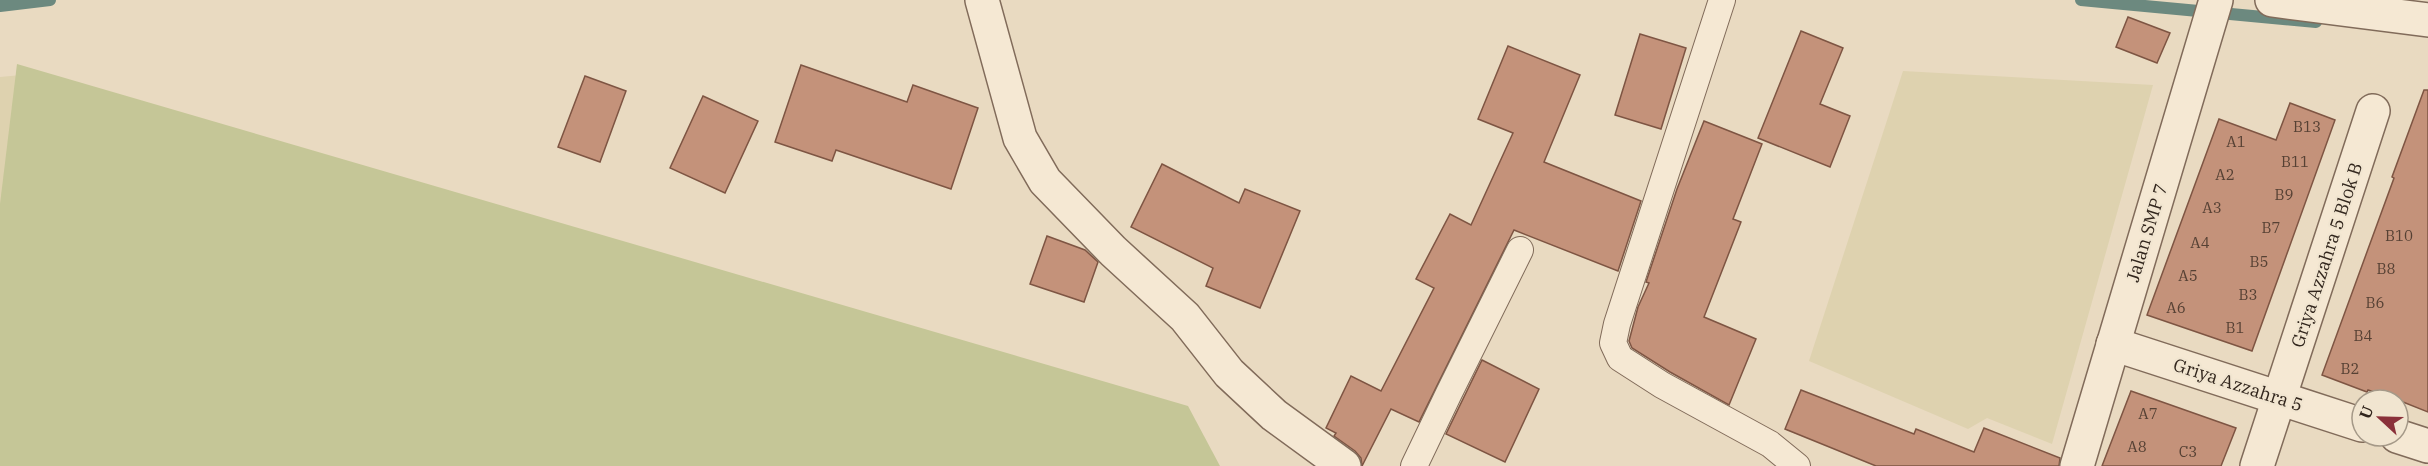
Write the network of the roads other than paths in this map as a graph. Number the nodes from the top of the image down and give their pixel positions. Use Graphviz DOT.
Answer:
graph roads {
  1 [pos="982,0"];
  2 [pos="2217,0"];
  3 [pos="2272,0"];
  4 [pos="1722,1"];
  5 [pos="2428,20"];
  6 [pos="2373,111"];
  7 [pos="1521,250"];
  8 [pos="2113,344"];
  9 [pos="2280,398"];
  10 [pos="2350,421"];
  11 [pos="2410,440"];
  12 [pos="2428,446"];
  13 [pos="1765,455"];
  14 [pos="1344,466"];
  15 [pos="1414,466"];
  16 [pos="1797,466"];
  17 [pos="2077,466"];
  18 [pos="2257,466"];
  1 -- 14 [label="street"];
  2 -- 8 [label="street, Jalan SMP 7"];
  3 -- 5 [label="street"];
  4 -- 13 [label="street"];
  6 -- 9 [label="street, Griya Azzahra 5 Blok B"];
  7 -- 15 [label="street"];
  8 -- 9 [label="street, Griya Azzahra 5"];
  8 -- 17 [label="street, Jalan SMP 7"];
  9 -- 10 [label="street, Griya Azzahra 5"];
  9 -- 18 [label="street, Griya Azzahra 5 Blok B"];
  11 -- 12 [label="street"];
  13 -- 16 [label="street"];
}
